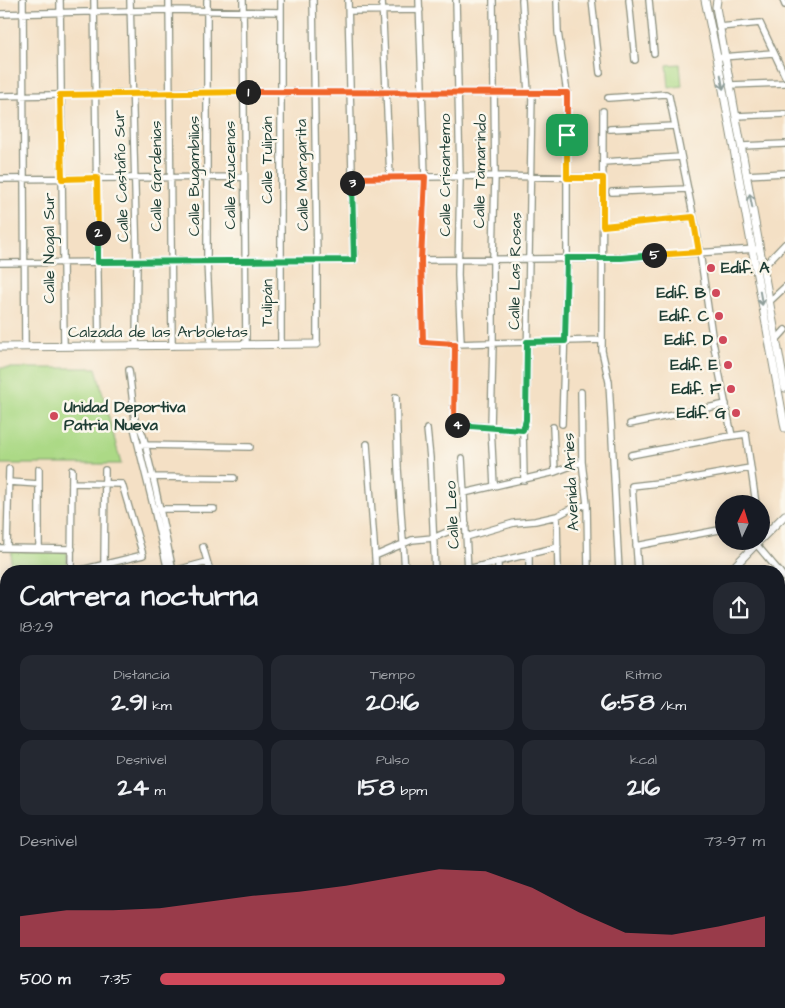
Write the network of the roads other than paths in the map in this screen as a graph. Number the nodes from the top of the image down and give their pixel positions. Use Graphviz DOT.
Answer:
graph roads {
  1 [pos="22,0"];
  2 [pos="60,0"];
  3 [pos="94,0"];
  4 [pos="130,0"];
  5 [pos="169,0"];
  6 [pos="208,0"];
  7 [pos="243,0"];
  8 [pos="280,0"];
  9 [pos="313,0"];
  10 [pos="348,0"];
  11 [pos="382,0"];
  12 [pos="419,0"];
  13 [pos="456,0"];
  14 [pos="493,0"];
  15 [pos="522,0"];
  16 [pos="557,0"];
  17 [pos="592,0"];
  18 [pos="629,0"];
  19 [pos="649,0"];
  20 [pos="705,0"];
  21 [pos="717,0"];
  22 [pos="783,0"];
  23 [pos="785,5"];
  24 [pos="169,10"];
  25 [pos="420,10"];
  26 [pos="131,11"];
  27 [pos="208,11"];
  28 [pos="243,11"];
  29 [pos="349,11"];
  30 [pos="382,11"];
  31 [pos="60,12"];
  32 [pos="94,12"];
  33 [pos="281,12"];
  34 [pos="23,13"];
  35 [pos="0,14"];
  36 [pos="720,26"];
  37 [pos="654,53"];
  38 [pos="773,53"];
  39 [pos="721,57"];
  40 [pos="635,60"];
  41 [pos="600,73"];
  42 [pos="785,76"];
  43 [pos="785,83"];
  44 [pos="730,85"];
  45 [pos="207,92"];
  46 [pos="244,92"];
  47 [pos="281,92"];
  48 [pos="314,92"];
  49 [pos="350,92"];
  50 [pos="170,93"];
  51 [pos="386,93"];
  52 [pos="423,93"];
  53 [pos="458,93"];
  54 [pos="495,93"];
  55 [pos="530,93"];
  56 [pos="567,93"];
  57 [pos="96,94"];
  58 [pos="133,94"];
  59 [pos="60,95"];
  60 [pos="0,96"];
  61 [pos="23,96"];
  62 [pos="608,98"];
  63 [pos="603,111"];
  64 [pos="785,114"];
  65 [pos="736,116"];
  66 [pos="675,126"];
  67 [pos="610,129"];
  68 [pos="785,144"];
  69 [pos="742,146"];
  70 [pos="681,157"];
  71 [pos="603,162"];
  72 [pos="785,173"];
  73 [pos="746,175"];
  74 [pos="460,176"];
  75 [pos="496,176"];
  76 [pos="207,177"];
  77 [pos="244,177"];
  78 [pos="390,177"];
  79 [pos="425,177"];
  80 [pos="531,177"];
  81 [pos="97,178"];
  82 [pos="135,178"];
  83 [pos="170,178"];
  84 [pos="352,178"];
  85 [pos="567,178"];
  86 [pos="603,178"];
  87 [pos="0,179"];
  88 [pos="24,179"];
  89 [pos="62,179"];
  90 [pos="688,189"];
  91 [pos="612,192"];
  92 [pos="693,217"];
  93 [pos="603,226"];
  94 [pos="785,244"];
  95 [pos="761,248"];
  96 [pos="752,250"];
  97 [pos="699,252"];
  98 [pos="493,258"];
  99 [pos="567,258"];
  100 [pos="603,258"];
  101 [pos="458,259"];
  102 [pos="529,259"];
  103 [pos="282,260"];
  104 [pos="317,260"];
  105 [pos="421,260"];
  106 [pos="171,261"];
  107 [pos="207,261"];
  108 [pos="244,261"];
  109 [pos="25,262"];
  110 [pos="63,262"];
  111 [pos="98,262"];
  112 [pos="137,262"];
  113 [pos="0,263"];
  114 [pos="764,266"];
  115 [pos="785,286"];
  116 [pos="769,302"];
  117 [pos="785,330"];
  118 [pos="776,339"];
  119 [pos="602,340"];
  120 [pos="565,341"];
  121 [pos="493,342"];
  122 [pos="527,342"];
  123 [pos="458,343"];
  124 [pos="317,344"];
  125 [pos="211,345"];
  126 [pos="246,345"];
  127 [pos="281,345"];
  128 [pos="64,346"];
  129 [pos="99,346"];
  130 [pos="136,346"];
  131 [pos="172,346"];
  132 [pos="0,347"];
  133 [pos="25,347"];
  134 [pos="129,370"];
  135 [pos="784,375"];
  136 [pos="785,388"];
  137 [pos="581,392"];
  138 [pos="396,397"];
  139 [pos="726,404"];
  140 [pos="562,424"];
  141 [pos="630,424"];
  142 [pos="491,427"];
  143 [pos="553,428"];
  144 [pos="785,428"];
  145 [pos="427,429"];
  146 [pos="523,430"];
  147 [pos="732,436"];
  148 [pos="367,444"];
  149 [pos="142,445"];
  150 [pos="250,447"];
  151 [pos="631,455"];
  152 [pos="462,458"];
  153 [pos="582,462"];
  154 [pos="750,468"];
  155 [pos="9,469"];
  156 [pos="39,469"];
  157 [pos="72,470"];
  158 [pos="105,470"];
  159 [pos="555,472"];
  160 [pos="150,477"];
  161 [pos="234,478"];
  162 [pos="524,480"];
  163 [pos="9,482"];
  164 [pos="72,483"];
  165 [pos="39,484"];
  166 [pos="105,484"];
  167 [pos="494,486"];
  168 [pos="464,493"];
  169 [pos="754,495"];
  170 [pos="586,504"];
  171 [pos="157,509"];
  172 [pos="214,509"];
  173 [pos="785,514"];
  174 [pos="558,516"];
  175 [pos="466,524"];
  176 [pos="770,529"];
  177 [pos="715,531"];
  178 [pos="163,537"];
  179 [pos="466,537"];
  180 [pos="434,538"];
  181 [pos="404,544"];
  182 [pos="636,546"];
  183 [pos="558,547"];
  184 [pos="0,548"];
  185 [pos="7,548"];
  186 [pos="39,548"];
  187 [pos="203,548"];
  188 [pos="72,549"];
  189 [pos="750,550"];
  190 [pos="767,550"];
  191 [pos="529,555"];
  192 [pos="375,556"];
  193 [pos="207,562"];
  194 [pos="498,562"];
  195 [pos="71,565"];
  196 [pos="104,565"];
  197 [pos="167,565"];
  198 [pos="171,565"];
  199 [pos="196,565"];
  200 [pos="208,565"];
  201 [pos="376,565"];
  202 [pos="405,565"];
  203 [pos="435,565"];
  204 [pos="468,565"];
  205 [pos="487,565"];
  206 [pos="529,565"];
  207 [pos="558,565"];
  208 [pos="588,565"];
  209 [pos="619,565"];
  210 [pos="638,565"];
  211 [pos="736,565"];
  212 [pos="775,565"];
  1 -- 34 [label="street"];
  2 -- 31 [label="street, Calle Nogal Sur"];
  3 -- 32 [label="street"];
  4 -- 26 [label="street, Calle Castaño Sur"];
  5 -- 24 [label="street, Calle Gardenias"];
  6 -- 27 [label="street, Calle Bugambilias"];
  7 -- 28 [label="street, Calle Azucenas"];
  8 -- 33 [label="street, Calle Tulipán"];
  9 -- 48 [label="street, Calle Margarita"];
  10 -- 29 [label="street"];
  11 -- 30 [label="street"];
  12 -- 25 [label="street"];
  13 -- 53 [label="street, Calle Crisantemo"];
  14 -- 54 [label="street, Calle Tamarindo"];
  15 -- 55 [label="street, Calle Las Rosas"];
  16 -- 56 [label="street"];
  17 -- 41 [label="street"];
  18 -- 40 [label="street"];
  19 -- 37 [label="street"];
  20 -- 39 [label="street"];
  21 -- 36 [label="street"];
  22 -- 23 [label="street"];
  24 -- 26 [label="street"];
  24 -- 27 [label="street"];
  24 -- 50 [label="street, Calle Gardenias"];
  25 -- 30 [label="street"];
  25 -- 52 [label="street"];
  26 -- 32 [label="street"];
  26 -- 58 [label="street, Calle Castaño Sur"];
  27 -- 28 [label="street"];
  27 -- 45 [label="street, Calle Bugambilias"];
  28 -- 33 [label="street"];
  28 -- 46 [label="street, Calle Azucenas"];
  29 -- 30 [label="street"];
  29 -- 49 [label="street"];
  30 -- 51 [label="street"];
  31 -- 32 [label="street"];
  31 -- 34 [label="street"];
  31 -- 59 [label="street, Calle Nogal Sur"];
  32 -- 57 [label="street"];
  33 -- 47 [label="street, Calle Tulipán"];
  34 -- 35 [label="street"];
  34 -- 61 [label="street"];
  36 -- 38 [label="street"];
  36 -- 39 [label="street"];
  38 -- 39 [label="street"];
  38 -- 42 [label="street"];
  39 -- 44 [label="street"];
  39 -- 96 [label="street, one-way"];
  43 -- 44 [label="street"];
  44 -- 65 [label="street"];
  45 -- 46 [label="street"];
  45 -- 50 [label="street"];
  45 -- 76 [label="street, Calle Bugambilias"];
  46 -- 47 [label="street"];
  46 -- 77 [label="street, Calle Azucenas"];
  47 -- 48 [label="street"];
  47 -- 103 [label="street, Calle Tulipán"];
  48 -- 49 [label="street"];
  48 -- 104 [label="street, Calle Margarita"];
  49 -- 51 [label="street"];
  49 -- 84 [label="street"];
  50 -- 58 [label="street"];
  50 -- 83 [label="street, Calle Gardenias"];
  51 -- 52 [label="street"];
  51 -- 78 [label="street"];
  52 -- 53 [label="street"];
  52 -- 79 [label="street"];
  53 -- 54 [label="street"];
  53 -- 74 [label="street, Calle Crisantemo"];
  54 -- 55 [label="street"];
  54 -- 75 [label="street, Calle Tamarindo"];
  55 -- 56 [label="street"];
  55 -- 80 [label="street, Calle Las Rosas"];
  56 -- 85 [label="street"];
  57 -- 58 [label="street"];
  57 -- 59 [label="street"];
  57 -- 81 [label="street"];
  58 -- 82 [label="street, Calle Castaño Sur"];
  59 -- 61 [label="street"];
  59 -- 89 [label="street, Calle Nogal Sur"];
  60 -- 61 [label="street"];
  61 -- 88 [label="street"];
  62 -- 66 [label="street"];
  63 -- 71 [label="street"];
  64 -- 65 [label="street"];
  65 -- 69 [label="street"];
  66 -- 67 [label="street"];
  66 -- 70 [label="street"];
  68 -- 69 [label="street"];
  69 -- 73 [label="street"];
  70 -- 71 [label="street"];
  70 -- 90 [label="street"];
  71 -- 86 [label="street"];
  72 -- 73 [label="street"];
  95 -- 73 [label="street, one-way"];
  74 -- 75 [label="street"];
  74 -- 79 [label="street"];
  74 -- 101 [label="street, Calle Crisantemo"];
  75 -- 80 [label="street"];
  75 -- 98 [label="street, Calle Tamarindo"];
  76 -- 77 [label="street"];
  76 -- 83 [label="street"];
  76 -- 107 [label="street, Calle Bugambilias"];
  77 -- 108 [label="street, Calle Azucenas"];
  78 -- 79 [label="street"];
  78 -- 84 [label="street"];
  79 -- 105 [label="street"];
  80 -- 85 [label="street"];
  80 -- 102 [label="street, Calle Las Rosas"];
  81 -- 82 [label="street"];
  81 -- 89 [label="street"];
  81 -- 111 [label="street"];
  82 -- 83 [label="street"];
  82 -- 112 [label="street, Calle Castaño Sur"];
  83 -- 106 [label="street, Calle Gardenias"];
  84 -- 104 [label="street"];
  85 -- 86 [label="street"];
  85 -- 99 [label="street"];
  86 -- 93 [label="street"];
  87 -- 88 [label="street"];
  88 -- 89 [label="street"];
  88 -- 109 [label="street"];
  89 -- 110 [label="street, Calle Nogal Sur"];
  90 -- 91 [label="street"];
  90 -- 92 [label="street"];
  92 -- 93 [label="street"];
  92 -- 97 [label="street"];
  93 -- 100 [label="street"];
  94 -- 114 [label="street"];
  95 -- 96 [label="street"];
  95 -- 114 [label="street"];
  96 -- 97 [label="street"];
  96 -- 144 [label="street, one-way"];
  97 -- 100 [label="street"];
  97 -- 139 [label="street"];
  98 -- 101 [label="street"];
  98 -- 102 [label="street"];
  98 -- 121 [label="street, Calle Tamarindo"];
  99 -- 100 [label="street"];
  99 -- 102 [label="street"];
  99 -- 120 [label="street"];
  100 -- 119 [label="street"];
  101 -- 105 [label="street"];
  101 -- 123 [label="street, Calle Crisantemo"];
  102 -- 122 [label="street, Calle Las Rosas"];
  103 -- 104 [label="street"];
  103 -- 108 [label="street"];
  103 -- 127 [label="street, Tulipán"];
  104 -- 124 [label="street, Calle Margarita"];
  105 -- 123 [label="street"];
  106 -- 107 [label="street"];
  106 -- 112 [label="street"];
  106 -- 131 [label="street, Calle Gardenias"];
  107 -- 108 [label="street"];
  107 -- 125 [label="street, Calle Bugambilias"];
  108 -- 126 [label="street, Calle Azucenas"];
  109 -- 110 [label="street"];
  109 -- 113 [label="street"];
  109 -- 133 [label="street"];
  110 -- 111 [label="street"];
  110 -- 128 [label="street, Calle Nogal Sur"];
  111 -- 112 [label="street"];
  111 -- 129 [label="street"];
  112 -- 130 [label="street, Calle Castaño Sur"];
  114 -- 116 [label="street"];
  115 -- 116 [label="street"];
  116 -- 118 [label="street"];
  117 -- 118 [label="street"];
  118 -- 135 [label="street"];
  119 -- 120 [label="street"];
  119 -- 209 [label="street"];
  120 -- 122 [label="street"];
  120 -- 140 [label="street"];
  121 -- 122 [label="street"];
  121 -- 123 [label="street"];
  121 -- 142 [label="street, Calle Tamarindo"];
  122 -- 146 [label="street, Calle Las Rosas"];
  123 -- 142 [label="street, Calle Crisantemo"];
  124 -- 127 [label="street, Calzada de las Arboletas"];
  125 -- 126 [label="street, Calzada de las Arboletas"];
  125 -- 131 [label="street, Calzada de las Arboletas"];
  126 -- 127 [label="street, Calzada de las Arboletas"];
  128 -- 129 [label="street, Calzada de las Arboletas"];
  128 -- 133 [label="street, Calzada de las Arboletas"];
  129 -- 130 [label="street, Calzada de las Arboletas"];
  130 -- 131 [label="street, Calzada de las Arboletas"];
  132 -- 133 [label="street, Calzada de las Arboletas"];
  134 -- 149 [label="street"];
  135 -- 136 [label="street"];
  137 -- 153 [label="street, Avenida Aries"];
  138 -- 181 [label="street"];
  139 -- 141 [label="street"];
  139 -- 147 [label="street"];
  142 -- 146 [label="street"];
  142 -- 167 [label="street, Calle Tamarindo"];
  143 -- 159 [label="street"];
  145 -- 180 [label="street"];
  146 -- 162 [label="street, Calle Las Rosas"];
  147 -- 151 [label="street"];
  147 -- 154 [label="street"];
  148 -- 192 [label="street"];
  149 -- 150 [label="street"];
  149 -- 160 [label="street"];
  152 -- 168 [label="street, Calle Leo"];
  153 -- 159 [label="street"];
  153 -- 170 [label="street, Avenida Aries"];
  154 -- 169 [label="street"];
  154 -- 182 [label="street"];
  155 -- 163 [label="street"];
  156 -- 165 [label="street"];
  157 -- 164 [label="street"];
  158 -- 166 [label="street"];
  159 -- 162 [label="street"];
  160 -- 161 [label="street"];
  160 -- 171 [label="street"];
  162 -- 167 [label="street"];
  163 -- 165 [label="street"];
  163 -- 185 [label="street"];
  164 -- 166 [label="street"];
  164 -- 188 [label="street"];
  165 -- 186 [label="street"];
  166 -- 196 [label="street"];
  166 -- 196 [label="street"];
  167 -- 168 [label="street"];
  168 -- 175 [label="street, Calle Leo"];
  170 -- 174 [label="street"];
  170 -- 208 [label="street, Avenida Aries"];
  171 -- 172 [label="street"];
  171 -- 178 [label="street"];
  173 -- 176 [label="street"];
  174 -- 179 [label="street"];
  174 -- 183 [label="street"];
  175 -- 179 [label="street, Calle Leo"];
  175 -- 180 [label="street"];
  177 -- 182 [label="street"];
  178 -- 197 [label="street"];
  178 -- 198 [label="street"];
  179 -- 204 [label="street, Calle Leo"];
  180 -- 181 [label="street"];
  180 -- 203 [label="street"];
  181 -- 192 [label="street"];
  181 -- 202 [label="street"];
  182 -- 210 [label="street"];
  183 -- 191 [label="street"];
  183 -- 207 [label="street"];
  184 -- 185 [label="street"];
  185 -- 186 [label="street"];
  186 -- 188 [label="street"];
  187 -- 193 [label="street"];
  188 -- 195 [label="street"];
  189 -- 211 [label="street"];
  190 -- 212 [label="street"];
  191 -- 194 [label="street"];
  191 -- 206 [label="street"];
  192 -- 201 [label="street"];
  193 -- 199 [label="street"];
  193 -- 200 [label="street"];
  194 -- 205 [label="street"];
}
